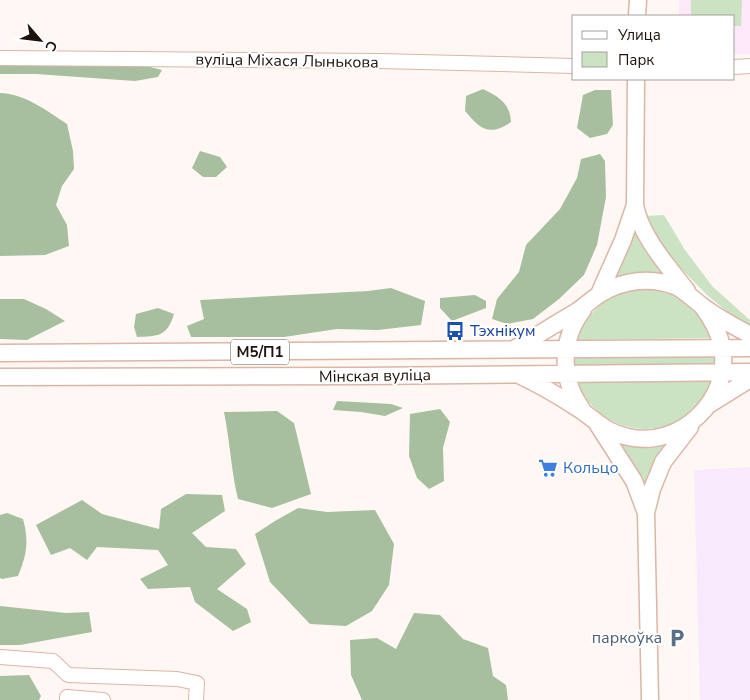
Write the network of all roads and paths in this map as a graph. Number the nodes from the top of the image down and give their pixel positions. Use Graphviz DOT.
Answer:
graph roads {
  1 [pos="638,0"];
  2 [pos="637,15"];
  3 [pos="0,58"];
  4 [pos="572,66"];
  5 [pos="750,66"];
  6 [pos="735,67"];
  7 [pos="636,80"];
  8 [pos="635,205"];
  9 [pos="599,294"];
  10 [pos="696,300"];
  11 [pos="586,305"];
  12 [pos="750,335"];
  13 [pos="722,348"];
  14 [pos="750,348"];
  15 [pos="514,349"];
  16 [pos="566,349"];
  17 [pos="0,353"];
  18 [pos="722,372"];
  19 [pos="750,372"];
  20 [pos="517,374"];
  21 [pos="566,374"];
  22 [pos="0,377"];
  23 [pos="750,379"];
  24 [pos="708,406"];
  25 [pos="591,418"];
  26 [pos="696,419"];
  27 [pos="646,513"];
  28 [pos="0,657"];
  29 [pos="68,675"];
  30 [pos="67,699"];
  31 [pos="103,700"];
  32 [pos="196,700"];
  33 [pos="650,700"];
  1 -- 2 [label="main road"];
  3 -- 4 [label="street, вуліца Міхася Лынькова"];
  5 -- 6 [label="street"];
  7 -- 8 [label="main road"];
  8 -- 9 [label="main road"];
  8 -- 10 [label="main road"];
  9 -- 10 [label="main road"];
  9 -- 11 [label="main road"];
  10 -- 12 [label="main road"];
  10 -- 13 [label="main road"];
  11 -- 15 [label="main road"];
  11 -- 16 [label="main road"];
  13 -- 14 [label="main road, Мінская вуліца / М5/П1"];
  13 -- 16 [label="main road, Мінская вуліца / М5/П1"];
  13 -- 18 [label="main road"];
  15 -- 16 [label="main road, Мінская вуліца / М5/П1"];
  15 -- 17 [label="main road, Мінская вуліца / М5/П1"];
  16 -- 21 [label="main road"];
  18 -- 19 [label="main road, Мінская вуліца / М5/П1"];
  18 -- 21 [label="main road, Мінская вуліца / М5/П1"];
  18 -- 24 [label="main road"];
  20 -- 21 [label="main road, Мінская вуліца / М5/П1"];
  20 -- 22 [label="main road, Мінская вуліца / М5/П1"];
  20 -- 25 [label="main road"];
  21 -- 25 [label="main road"];
  23 -- 24 [label="main road"];
  24 -- 26 [label="main road"];
  25 -- 26 [label="main road"];
  25 -- 27 [label="main road"];
  26 -- 27 [label="main road"];
  27 -- 33 [label="main road"];
  28 -- 29 [label="street"];
  29 -- 30 [label="street"];
  29 -- 32 [label="street"];
  30 -- 31 [label="street"];
}
